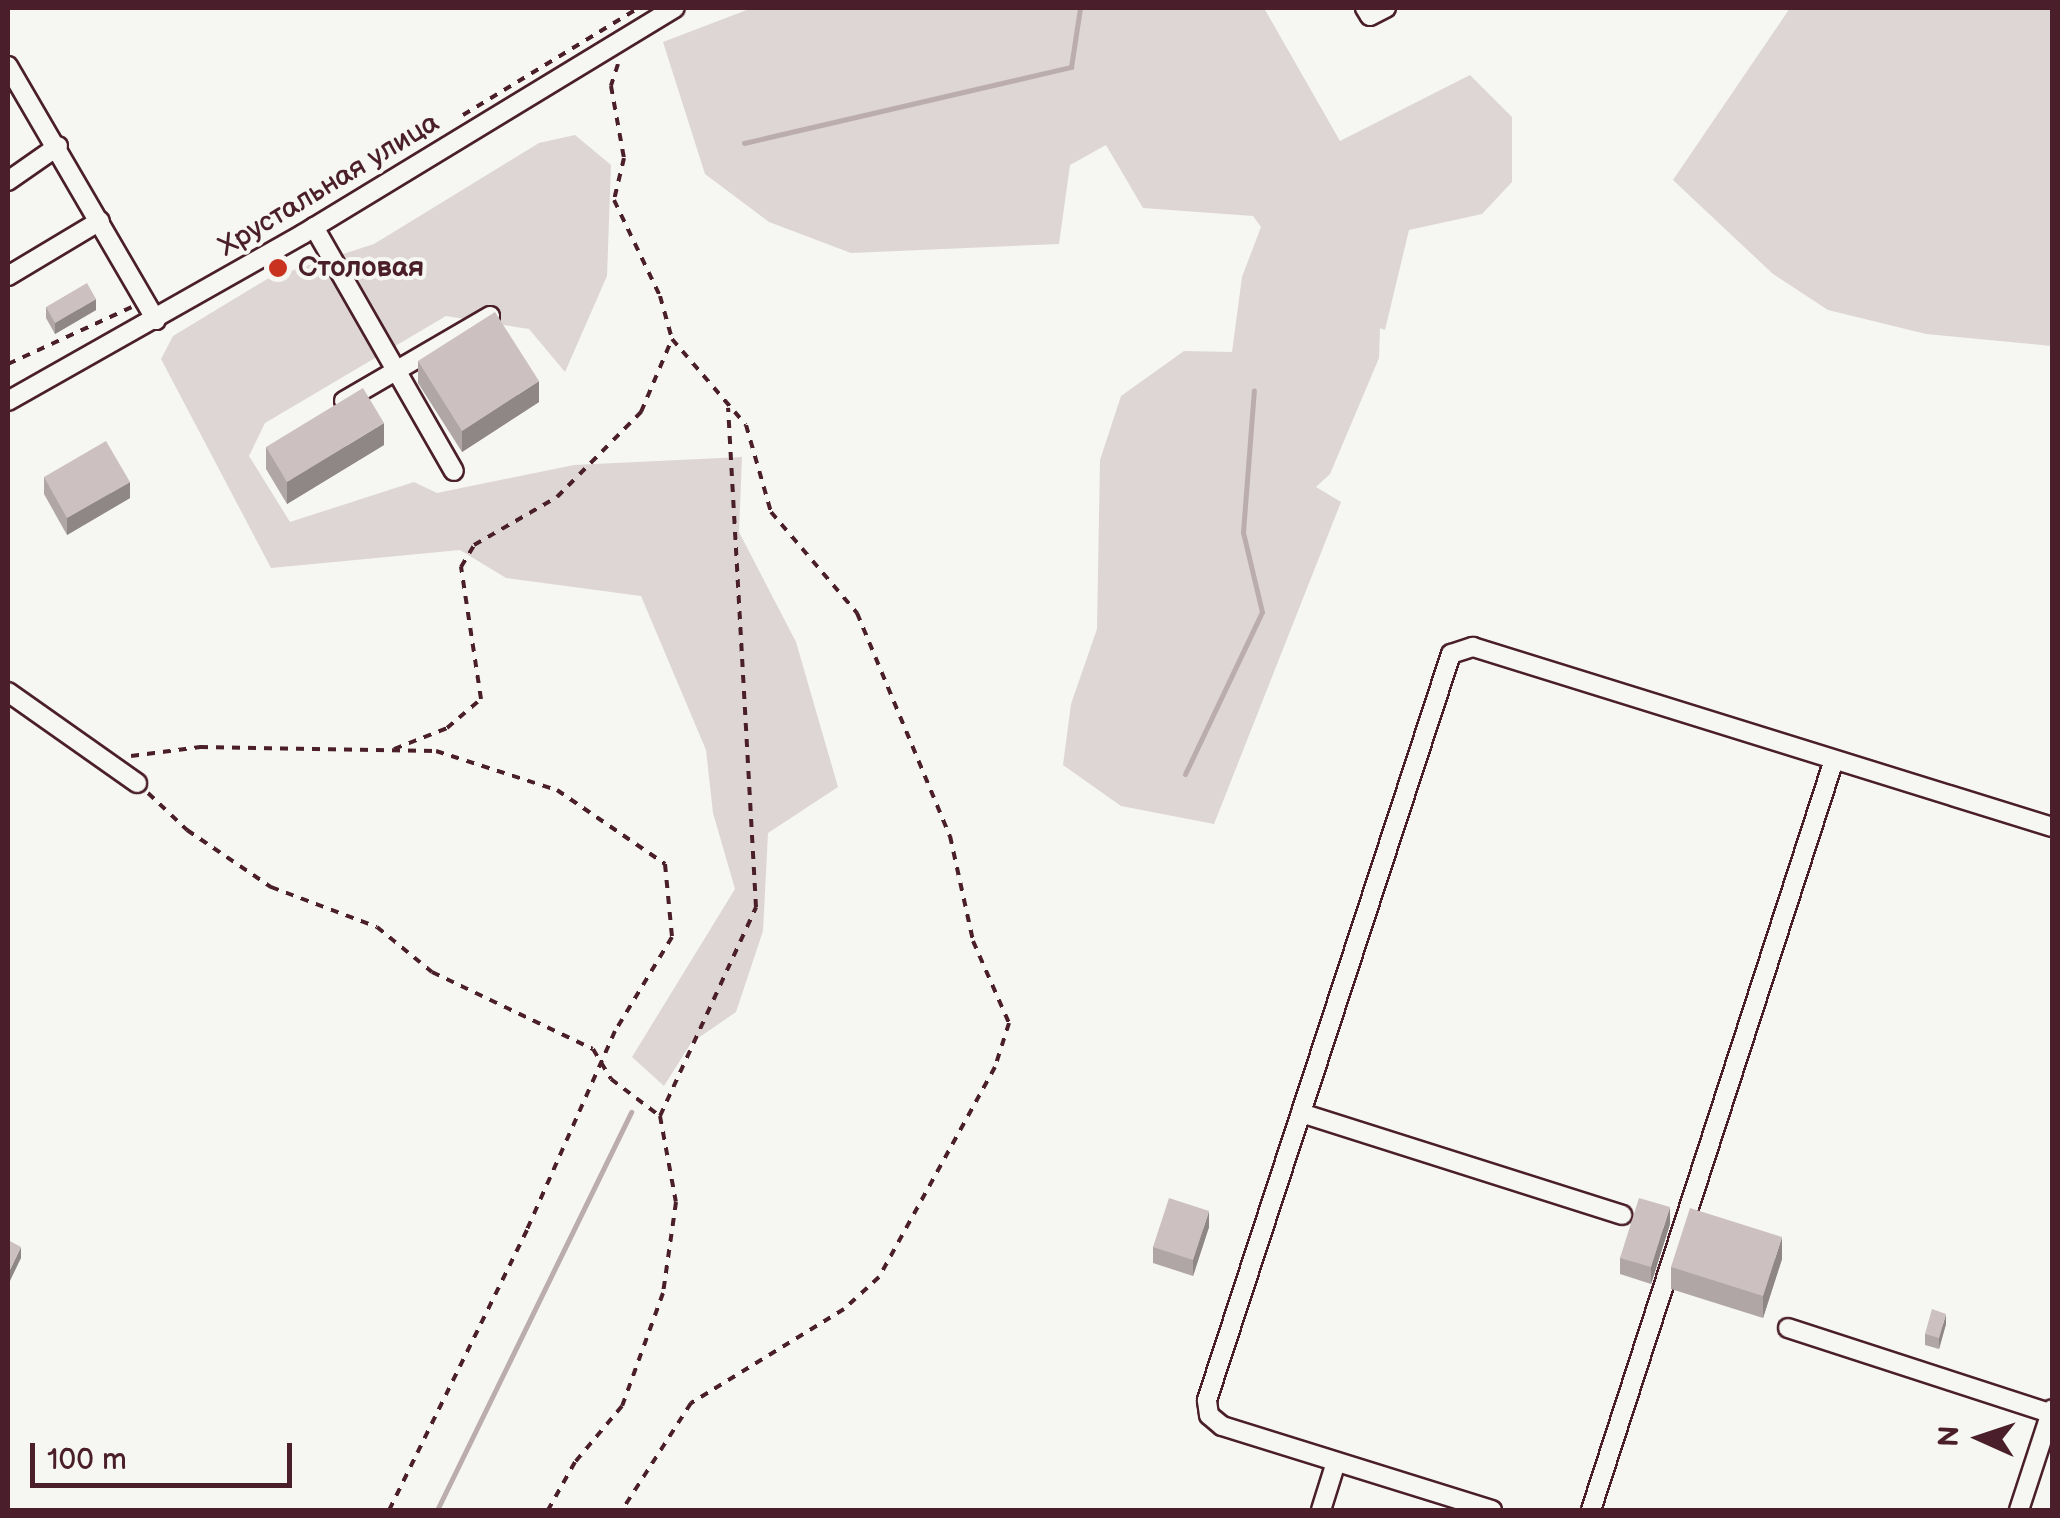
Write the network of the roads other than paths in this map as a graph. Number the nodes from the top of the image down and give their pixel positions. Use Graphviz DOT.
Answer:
graph roads {
  1 [pos="675,8"];
  2 [pos="1365,8"];
  3 [pos="1386,8"];
  4 [pos="8,66"];
  5 [pos="58,146"];
  6 [pos="8,181"];
  7 [pos="100,220"];
  8 [pos="314,227"];
  9 [pos="8,276"];
  10 [pos="492,314"];
  11 [pos="156,320"];
  12 [pos="398,370"];
  13 [pos="8,400"];
  14 [pos="322,414"];
  15 [pos="454,471"];
  16 [pos="8,692"];
  17 [pos="1834,760"];
  18 [pos="137,783"];
  19 [pos="2052,827"];
  20 [pos="1301,1113"];
  21 [pos="1622,1215"];
  22 [pos="1788,1328"];
  23 [pos="2052,1412"];
  24 [pos="1336,1462"];
  25 [pos="1321,1510"];
  26 [pos="1492,1510"];
  27 [pos="1590,1510"];
  28 [pos="2019,1510"];
  1 -- 8 [label="street, Хрустальная улица"];
  2 -- 3 [label="street"];
  4 -- 5 [label="street"];
  5 -- 6 [label="street"];
  5 -- 7 [label="street"];
  7 -- 9 [label="street"];
  7 -- 11 [label="street"];
  8 -- 11 [label="street, Хрустальная улица"];
  8 -- 12 [label="street"];
  10 -- 12 [label="street"];
  11 -- 13 [label="street, Хрустальная улица"];
  12 -- 14 [label="street"];
  12 -- 15 [label="street"];
  16 -- 18 [label="street"];
  17 -- 19 [label="street"];
  17 -- 20 [label="street"];
  17 -- 27 [label="street"];
  20 -- 21 [label="street"];
  20 -- 24 [label="street"];
  22 -- 23 [label="street"];
  23 -- 28 [label="street"];
  24 -- 25 [label="street"];
  24 -- 26 [label="street"];
}
